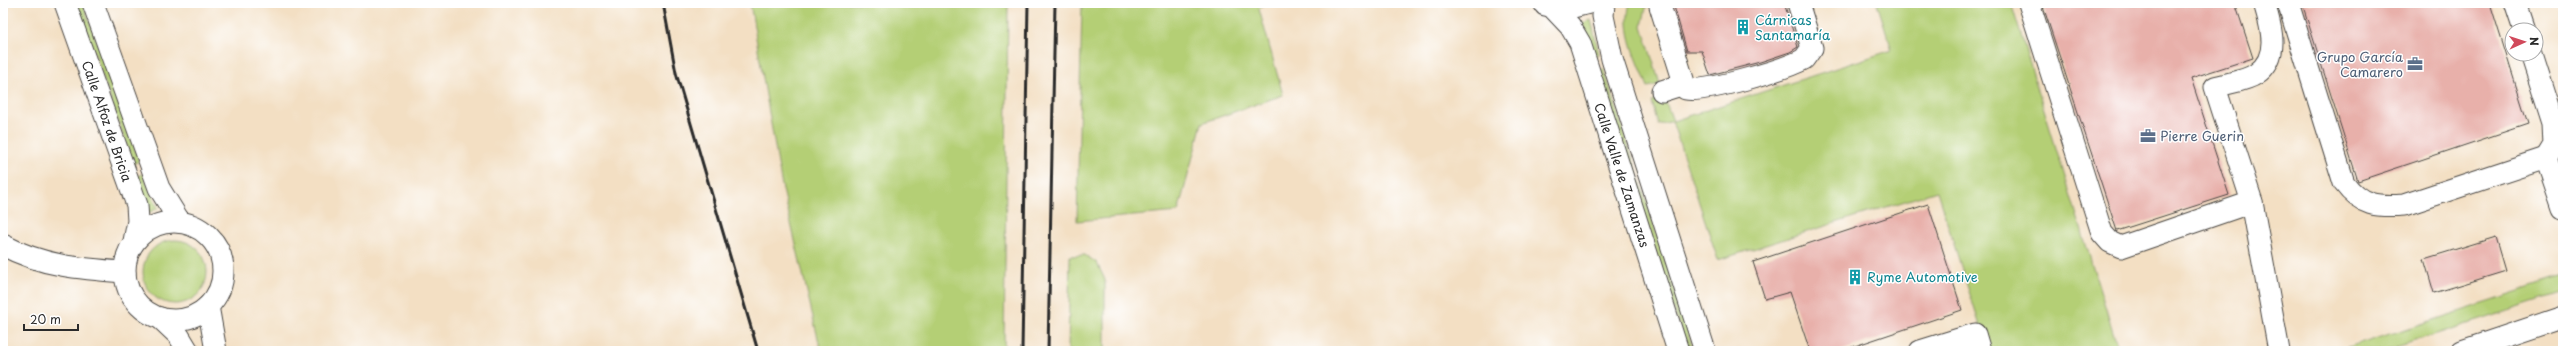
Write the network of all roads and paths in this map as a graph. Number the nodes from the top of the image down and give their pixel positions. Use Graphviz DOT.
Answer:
graph roads {
  1 [pos="65,3"];
  2 [pos="93,3"];
  3 [pos="1589,3"];
  4 [pos="1604,3"];
  5 [pos="1661,3"];
  6 [pos="1798,3"];
  7 [pos="2029,3"];
  8 [pos="2264,3"];
  9 [pos="2288,3"];
  10 [pos="2515,3"];
  11 [pos="1546,5"];
  12 [pos="2521,22"];
  13 [pos="2534,62"];
  14 [pos="1684,84"];
  15 [pos="1662,91"];
  16 [pos="2546,158"];
  17 [pos="2252,202"];
  18 [pos="2563,208"];
  19 [pos="180,222"];
  20 [pos="134,241"];
  21 [pos="3,245"];
  22 [pos="125,272"];
  23 [pos="208,306"];
  24 [pos="2563,317"];
  25 [pos="160,318"];
  26 [pos="188,351"];
  27 [pos="216,351"];
  28 [pos="1678,351"];
  29 [pos="1705,351"];
  30 [pos="1920,351"];
  31 [pos="1980,351"];
  32 [pos="2279,351"];
  33 [pos="2462,351"];
  1 -- 20 [label="street, Calle Alfoz de Bricia"];
  2 -- 19 [label="street, Calle Alfoz de Bricia"];
  3 -- 11 [label="street"];
  4 -- 29 [label="street, Calle Valle de Zamanzas"];
  5 -- 14 [label="street"];
  6 -- 14 [label="street"];
  7 -- 17 [label="street"];
  8 -- 17 [label="street"];
  9 -- 16 [label="street"];
  10 -- 12 [label="street"];
  11 -- 28 [label="street, Calle Valle de Zamanzas"];
  13 -- 16 [label="street"];
  14 -- 15 [label="street"];
  16 -- 18 [label="street"];
  17 -- 32 [label="street"];
  19 -- 20 [label="street"];
  19 -- 23 [label="street"];
  20 -- 22 [label="street"];
  21 -- 22 [label="street"];
  22 -- 25 [label="street"];
  23 -- 25 [label="street"];
  23 -- 27 [label="street"];
  24 -- 33 [label="street"];
  25 -- 26 [label="street"];
  30 -- 31 [label="street"];
}
